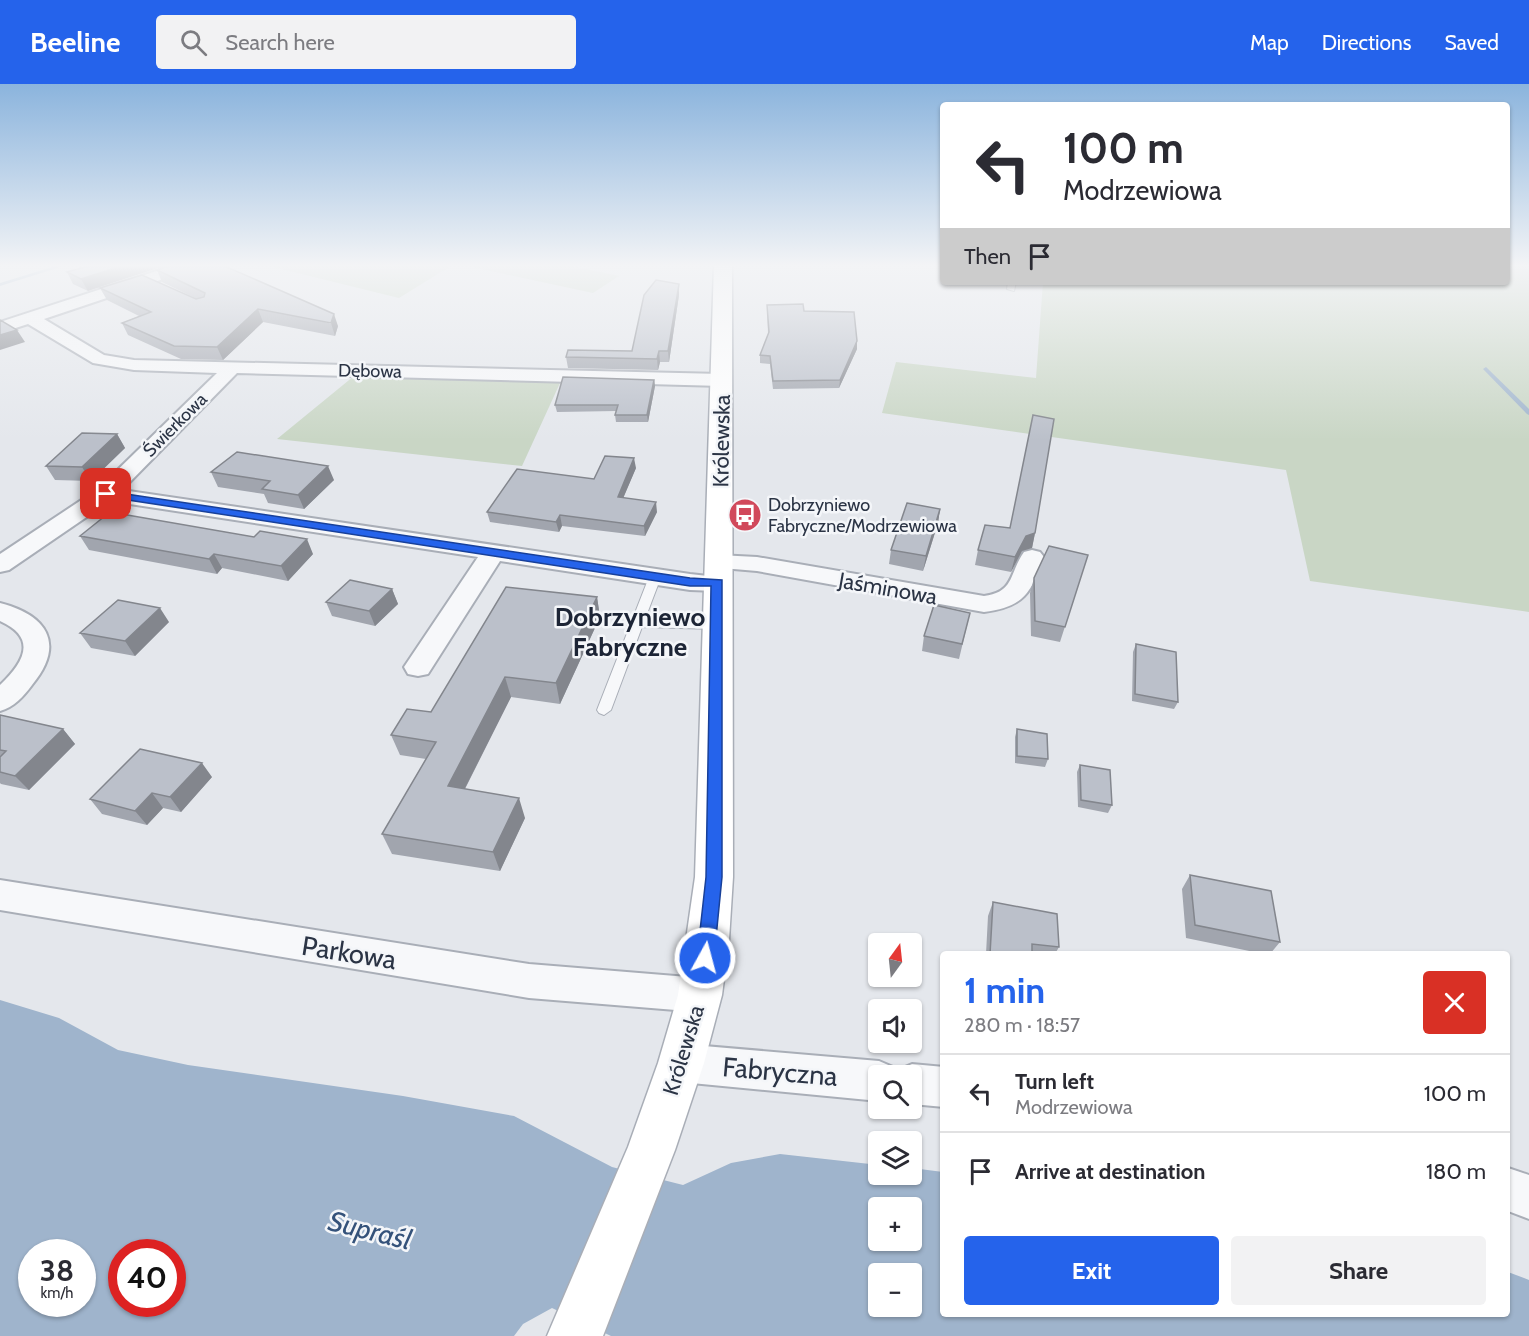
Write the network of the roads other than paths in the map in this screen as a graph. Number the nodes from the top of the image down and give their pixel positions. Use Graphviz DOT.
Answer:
graph roads {
  1 [pos="17,322"];
  2 [pos="37,322"];
  3 [pos="722,322"];
  4 [pos="0,328"];
  5 [pos="233,367"];
  6 [pos="722,380"];
  7 [pos="106,494"];
  8 [pos="493,553"];
  9 [pos="1032,557"];
  10 [pos="0,566"];
  11 [pos="718,572"];
  12 [pos="655,577"];
  13 [pos="0,611"];
  14 [pos="637,623"];
  15 [pos="717,625"];
  16 [pos="418,667"];
  17 [pos="0,701"];
  18 [pos="604,710"];
  19 [pos="0,895"];
  20 [pos="700,995"];
  21 [pos="681,1063"];
  22 [pos="868,1080"];
  23 [pos="922,1085"];
  24 [pos="940,1087"];
  25 [pos="1510,1191"];
  26 [pos="1529,1197"];
  27 [pos="575,1336"];
  1 -- 4 [label="street"];
  2 -- 5 [label="street, Dębowa"];
  3 -- 6 [label="street, Królewska"];
  5 -- 6 [label="street, Dębowa"];
  5 -- 7 [label="street, Świerkowa"];
  6 -- 11 [label="street, Królewska"];
  7 -- 8 [label="street, Jaśminowa"];
  7 -- 10 [label="street, Świerkowa"];
  8 -- 12 [label="street, Jaśminowa"];
  8 -- 16 [label="street"];
  9 -- 11 [label="street, Jaśminowa"];
  11 -- 12 [label="street, Jaśminowa"];
  11 -- 15 [label="street, Królewska"];
  12 -- 14 [label="lane"];
  13 -- 17 [label="street"];
  14 -- 15 [label="lane"];
  14 -- 18 [label="lane"];
  15 -- 20 [label="street, Królewska"];
  19 -- 20 [label="street, Parkowa"];
  20 -- 21 [label="street, Królewska"];
  21 -- 22 [label="street, Fabryczna"];
  21 -- 27 [label="street, Królewska"];
  23 -- 24 [label="street"];
  25 -- 26 [label="street"];
}
